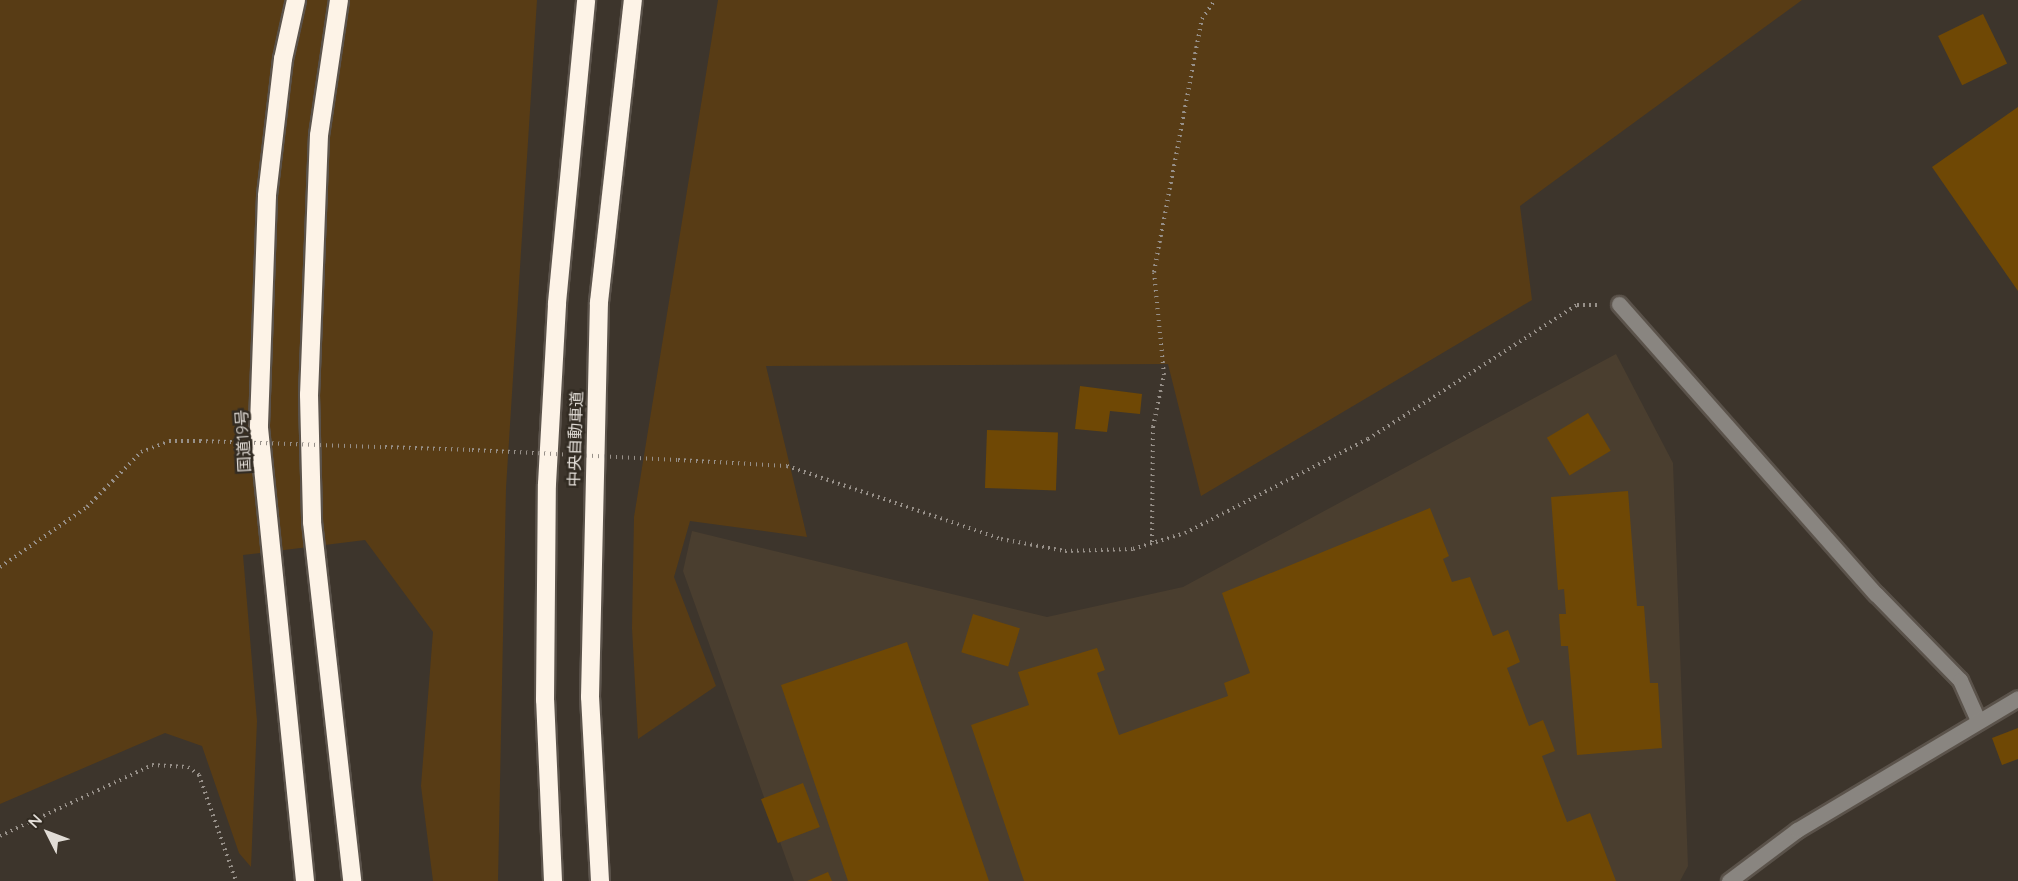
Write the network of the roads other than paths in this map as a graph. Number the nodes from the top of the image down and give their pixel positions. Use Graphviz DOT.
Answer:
graph roads {
  1 [pos="296,0"];
  2 [pos="339,0"];
  3 [pos="586,0"];
  4 [pos="633,0"];
  5 [pos="1620,304"];
  6 [pos="2018,698"];
  7 [pos="1977,718"];
  8 [pos="304,881"];
  9 [pos="352,881"];
  10 [pos="553,881"];
  11 [pos="600,881"];
  12 [pos="1729,881"];
  1 -- 8 [label="highway, 国道19号"];
  2 -- 9 [label="highway"];
  3 -- 10 [label="highway, 中央自動車道"];
  4 -- 11 [label="highway, 中央自動車道"];
  5 -- 7 [label="street"];
  6 -- 7 [label="street"];
  7 -- 12 [label="street"];
}
